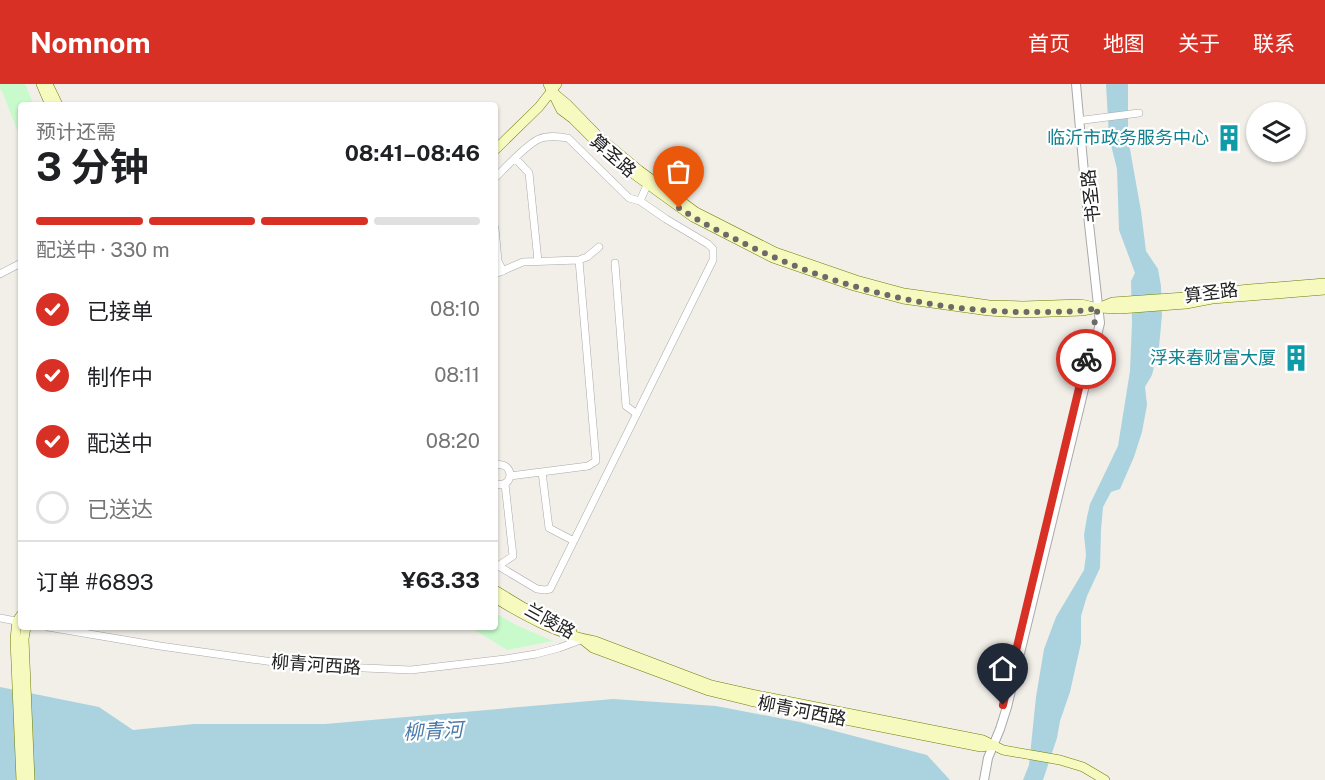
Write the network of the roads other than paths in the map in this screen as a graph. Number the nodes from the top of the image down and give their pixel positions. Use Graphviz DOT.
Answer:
graph roads {
  1 [pos="41,84"];
  2 [pos="48,84"];
  3 [pos="562,84"];
  4 [pos="1076,84"];
  5 [pos="1081,84"];
  6 [pos="550,86"];
  7 [pos="49,102"];
  8 [pos="57,102"];
  9 [pos="1137,113"];
  10 [pos="1084,120"];
  11 [pos="498,138"];
  12 [pos="498,147"];
  13 [pos="515,158"];
  14 [pos="498,175"];
  15 [pos="647,184"];
  16 [pos="640,201"];
  17 [pos="599,247"];
  18 [pos="579,260"];
  19 [pos="498,261"];
  20 [pos="538,261"];
  21 [pos="615,263"];
  22 [pos="18,264"];
  23 [pos="503,271"];
  24 [pos="498,273"];
  25 [pos="0,274"];
  26 [pos="1325,283"];
  27 [pos="1325,290"];
  28 [pos="1185,301"];
  29 [pos="1098,308"];
  30 [pos="637,414"];
  31 [pos="498,464"];
  32 [pos="542,472"];
  33 [pos="510,476"];
  34 [pos="498,484"];
  35 [pos="505,484"];
  36 [pos="574,541"];
  37 [pos="498,564"];
  38 [pos="498,566"];
  39 [pos="498,592"];
  40 [pos="498,600"];
  41 [pos="0,618"];
  42 [pos="18,621"];
  43 [pos="18,630"];
  44 [pos="66,630"];
  45 [pos="583,639"];
  46 [pos="21,673"];
  47 [pos="994,745"];
  48 [pos="21,780"];
  49 [pos="30,780"];
  50 [pos="986,780"];
  51 [pos="1105,780"];
  1 -- 7 [label="main road"];
  2 -- 8 [label="main road"];
  3 -- 6 [label="main road"];
  4 -- 29 [label="street, 书圣路"];
  5 -- 10 [label="street, 书圣路"];
  6 -- 11 [label="main road"];
  6 -- 12 [label="main road"];
  6 -- 15 [label="main road, 算圣路"];
  6 -- 29 [label="main road, 算圣路"];
  9 -- 10 [label="street"];
  10 -- 29 [label="street, 书圣路"];
  13 -- 14 [label="street"];
  13 -- 16 [label="street"];
  13 -- 20 [label="street"];
  15 -- 16 [label="street"];
  15 -- 29 [label="main road, 算圣路"];
  16 -- 30 [label="street"];
  17 -- 18 [label="street"];
  18 -- 20 [label="street"];
  18 -- 32 [label="street"];
  19 -- 23 [label="street"];
  20 -- 23 [label="street"];
  21 -- 30 [label="street"];
  22 -- 25 [label="street"];
  23 -- 24 [label="street"];
  26 -- 28 [label="main road, 算圣路"];
  27 -- 28 [label="main road, 算圣路"];
  28 -- 29 [label="main road, 算圣路"];
  29 -- 47 [label="street, 书圣路"];
  30 -- 36 [label="street"];
  31 -- 33 [label="street"];
  32 -- 33 [label="street"];
  32 -- 36 [label="street"];
  33 -- 35 [label="street"];
  34 -- 35 [label="street"];
  35 -- 37 [label="street"];
  36 -- 38 [label="street"];
  39 -- 45 [label="main road, 兰陵路"];
  40 -- 45 [label="main road, 兰陵路"];
  41 -- 42 [label="street"];
  43 -- 46 [label="main road"];
  44 -- 45 [label="street, 柳青河西路"];
  45 -- 47 [label="main road, 柳青河西路"];
  46 -- 48 [label="main road"];
  46 -- 49 [label="main road"];
  47 -- 50 [label="street, 书圣路"];
  47 -- 51 [label="main road, 柳青河西路"];
}
